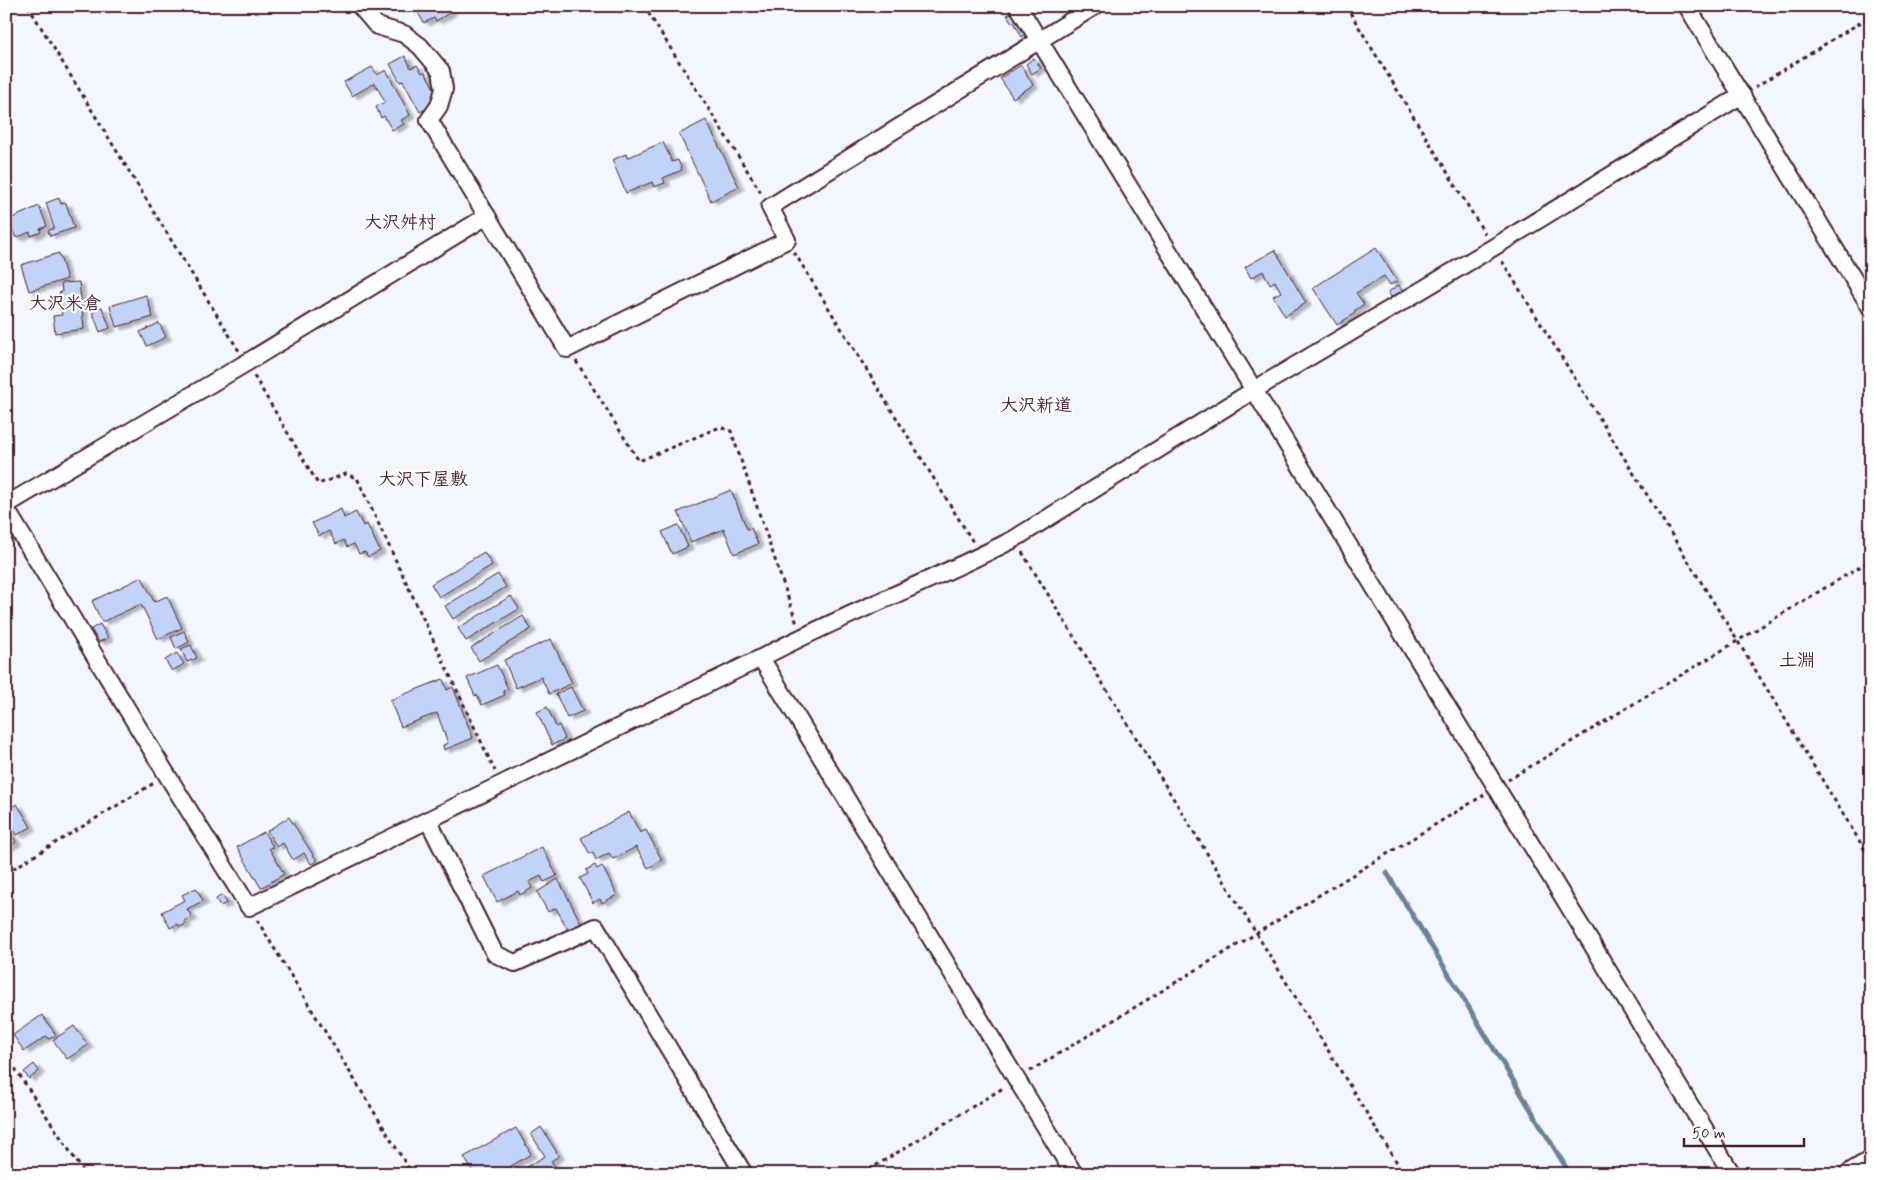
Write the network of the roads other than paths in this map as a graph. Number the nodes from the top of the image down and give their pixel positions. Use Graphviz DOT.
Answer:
graph roads {
  1 [pos="360,6"];
  2 [pos="1018,6"];
  3 [pos="1095,6"];
  4 [pos="1687,6"];
  5 [pos="1039,41"];
  6 [pos="1742,95"];
  7 [pos="487,216"];
  8 [pos="1871,308"];
  9 [pos="1254,390"];
  10 [pos="6,507"];
  11 [pos="761,658"];
  12 [pos="428,820"];
  13 [pos="1871,1162"];
  14 [pos="744,1174"];
  15 [pos="1074,1174"];
  16 [pos="1732,1174"];
  17 [pos="1851,1174"];
  1 -- 7 [label="street"];
  2 -- 5 [label="street"];
  3 -- 5 [label="street"];
  4 -- 6 [label="street"];
  5 -- 7 [label="street"];
  5 -- 9 [label="street"];
  6 -- 8 [label="street"];
  6 -- 9 [label="street"];
  7 -- 10 [label="street"];
  9 -- 11 [label="street"];
  9 -- 16 [label="street"];
  10 -- 12 [label="street"];
  11 -- 12 [label="street"];
  11 -- 15 [label="street"];
  12 -- 14 [label="street"];
  13 -- 17 [label="street"];
}
